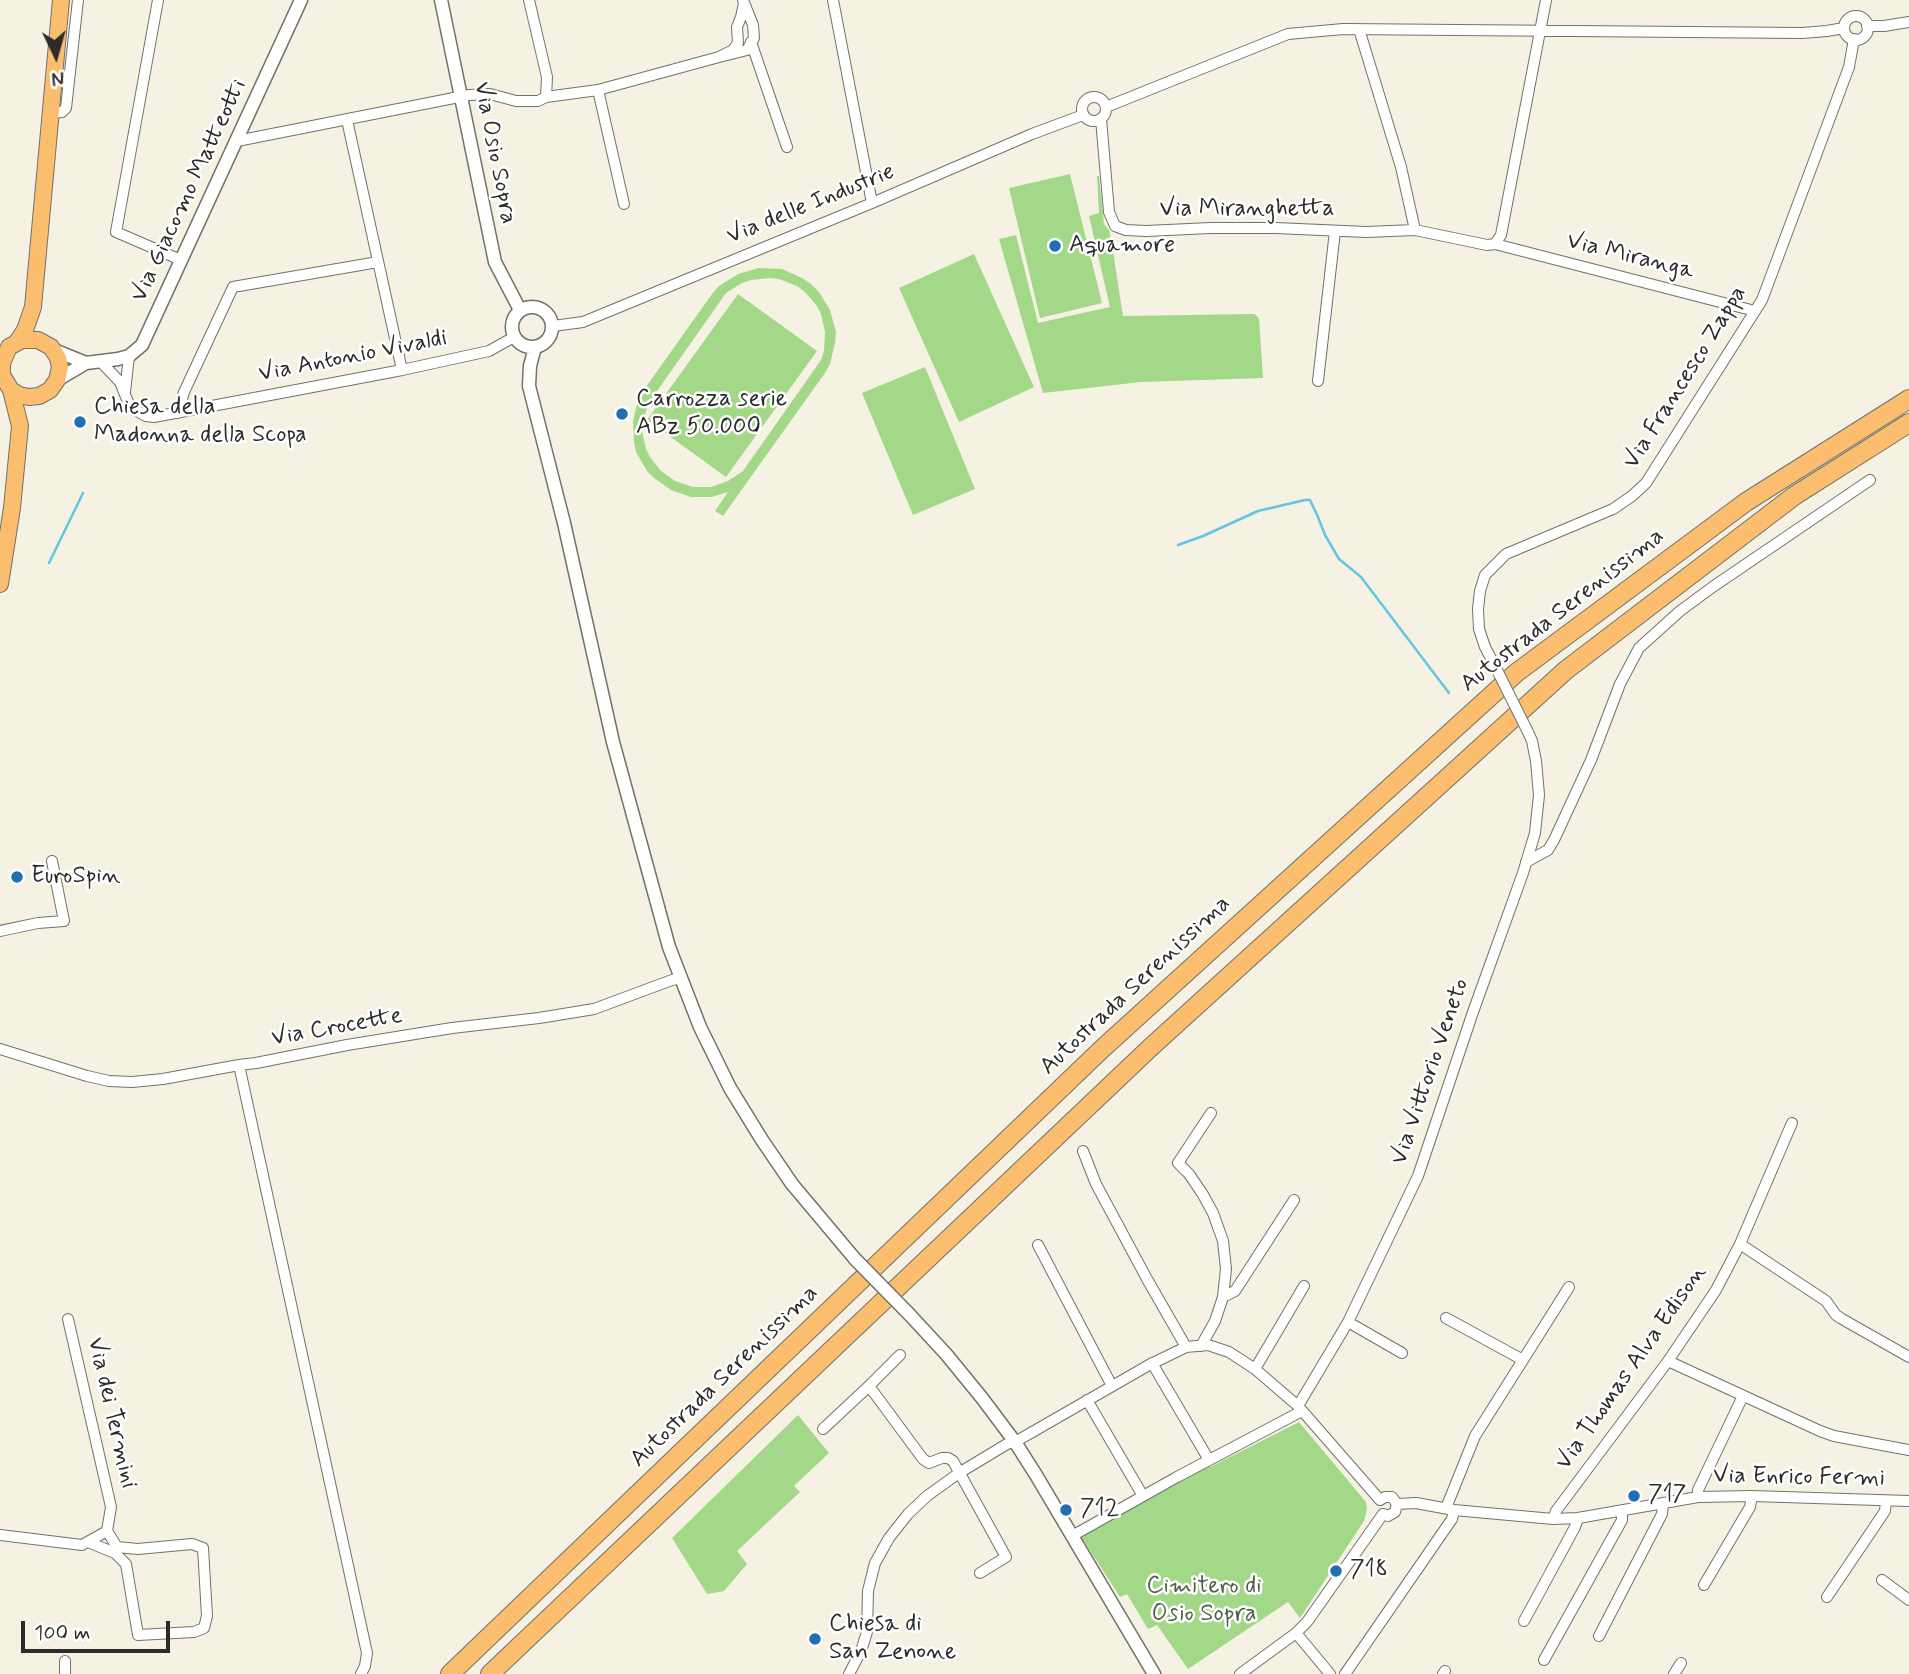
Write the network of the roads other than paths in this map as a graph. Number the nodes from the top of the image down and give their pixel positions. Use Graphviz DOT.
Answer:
graph roads {
  1 [pos="61,0"];
  2 [pos="78,0"];
  3 [pos="158,0"];
  4 [pos="300,0"];
  5 [pos="442,0"];
  6 [pos="529,0"];
  7 [pos="833,0"];
  8 [pos="1546,0"];
  9 [pos="743,2"];
  10 [pos="1909,22"];
  11 [pos="1867,26"];
  12 [pos="1844,28"];
  13 [pos="1359,29"];
  14 [pos="1541,30"];
  15 [pos="1854,39"];
  16 [pos="751,43"];
  17 [pos="719,57"];
  18 [pos="598,90"];
  19 [pos="545,97"];
  20 [pos="461,98"];
  21 [pos="1106,107"];
  22 [pos="51,113"];
  23 [pos="1083,115"];
  24 [pos="1101,119"];
  25 [pos="346,120"];
  26 [pos="237,141"];
  27 [pos="787,147"];
  28 [pos="873,203"];
  29 [pos="624,204"];
  30 [pos="1415,230"];
  31 [pos="1335,231"];
  32 [pos="1491,245"];
  33 [pos="181,260"];
  34 [pos="378,262"];
  35 [pos="33,307"];
  36 [pos="520,310"];
  37 [pos="1755,311"];
  38 [pos="553,326"];
  39 [pos="514,337"];
  40 [pos="9,346"];
  41 [pos="51,347"];
  42 [pos="535,347"];
  43 [pos="129,356"];
  44 [pos="93,362"];
  45 [pos="402,370"];
  46 [pos="57,380"];
  47 [pos="1318,381"];
  48 [pos="11,390"];
  49 [pos="125,392"];
  50 [pos="39,396"];
  51 [pos="1909,399"];
  52 [pos="178,413"];
  53 [pos="1909,423"];
  54 [pos="20,426"];
  55 [pos="1870,480"];
  56 [pos="0,584"];
  57 [pos="1528,732"];
  58 [pos="52,861"];
  59 [pos="1526,862"];
  60 [pos="0,931"];
  61 [pos="681,978"];
  62 [pos="0,1049"];
  63 [pos="239,1065"];
  64 [pos="1211,1113"];
  65 [pos="1791,1123"];
  66 [pos="1083,1151"];
  67 [pos="1294,1200"];
  68 [pos="1740,1244"];
  69 [pos="1038,1245"];
  70 [pos="1304,1286"];
  71 [pos="1569,1287"];
  72 [pos="1223,1297"];
  73 [pos="1446,1318"];
  74 [pos="68,1319"];
  75 [pos="1348,1322"];
  76 [pos="1201,1346"];
  77 [pos="1186,1347"];
  78 [pos="1402,1353"];
  79 [pos="900,1355"];
  80 [pos="1909,1357"];
  81 [pos="1523,1360"];
  82 [pos="1668,1361"];
  83 [pos="1152,1363"];
  84 [pos="1255,1369"];
  85 [pos="869,1386"];
  86 [pos="1112,1386"];
  87 [pos="1743,1396"];
  88 [pos="1087,1401"];
  89 [pos="1300,1408"];
  90 [pos="823,1429"];
  91 [pos="1015,1442"];
  92 [pos="1909,1450"];
  93 [pos="1209,1460"];
  94 [pos="960,1473"];
  95 [pos="1143,1496"];
  96 [pos="1752,1496"];
  97 [pos="1698,1497"];
  98 [pos="1380,1500"];
  99 [pos="1886,1501"];
  100 [pos="1909,1501"];
  101 [pos="1663,1503"];
  102 [pos="1397,1504"];
  103 [pos="1450,1509"];
  104 [pos="1622,1510"];
  105 [pos="1383,1514"];
  106 [pos="1578,1518"];
  107 [pos="1553,1519"];
  108 [pos="107,1531"];
  109 [pos="0,1535"];
  110 [pos="1072,1536"];
  111 [pos="89,1542"];
  112 [pos="980,1573"];
  113 [pos="1882,1580"];
  114 [pos="1704,1586"];
  115 [pos="1827,1597"];
  116 [pos="1909,1600"];
  117 [pos="1524,1621"];
  118 [pos="1296,1633"];
  119 [pos="1599,1636"];
  120 [pos="1544,1660"];
  121 [pos="65,1661"];
  122 [pos="1681,1662"];
  123 [pos="65,1674"];
  124 [pos="361,1674"];
  125 [pos="450,1674"];
  126 [pos="491,1674"];
  127 [pos="849,1674"];
  128 [pos="1154,1674"];
  129 [pos="1240,1674"];
  130 [pos="1329,1674"];
  131 [pos="1345,1674"];
  132 [pos="1674,1674"];
  1 -- 22 [label="main road"];
  2 -- 22 [label="street"];
  3 -- 33 [label="street"];
  4 -- 26 [label="street, Via Giacomo Matteotti"];
  5 -- 20 [label="street, Via Osio Sopra"];
  6 -- 19 [label="street"];
  7 -- 28 [label="street"];
  8 -- 14 [label="street"];
  9 -- 16 [label="street"];
  9 -- 17 [label="street"];
  10 -- 11 [label="street, Via delle Industrie"];
  11 -- 12 [label="street, Via delle Industrie"];
  11 -- 15 [label="street"];
  12 -- 14 [label="street, Via delle Industrie"];
  12 -- 15 [label="street"];
  13 -- 14 [label="street, Via delle Industrie"];
  13 -- 21 [label="street, Via delle Industrie"];
  13 -- 30 [label="street"];
  14 -- 32 [label="street"];
  15 -- 37 [label="street, Via Francesco Zappa"];
  16 -- 17 [label="street"];
  16 -- 27 [label="street"];
  17 -- 18 [label="street"];
  18 -- 19 [label="street"];
  18 -- 29 [label="street"];
  19 -- 20 [label="street"];
  20 -- 25 [label="street"];
  20 -- 36 [label="street, Via Osio Sopra"];
  21 -- 23 [label="street, Via delle Industrie"];
  21 -- 24 [label="street"];
  22 -- 35 [label="main road"];
  23 -- 24 [label="street"];
  23 -- 28 [label="street, Via delle Industrie"];
  24 -- 31 [label="street, Via Miranghetta"];
  25 -- 26 [label="street"];
  25 -- 34 [label="street"];
  26 -- 33 [label="street, Via Giacomo Matteotti"];
  28 -- 38 [label="street, Via delle Industrie"];
  30 -- 31 [label="street, Via Miranghetta"];
  30 -- 32 [label="street, Via Miranghetta"];
  31 -- 47 [label="street"];
  32 -- 37 [label="street, Via Miranga"];
  33 -- 43 [label="street, Via Giacomo Matteotti"];
  34 -- 45 [label="street"];
  34 -- 52 [label="street"];
  35 -- 40 [label="main road"];
  35 -- 41 [label="main road"];
  36 -- 38 [label="street"];
  36 -- 39 [label="street"];
  37 -- 57 [label="street, Via Francesco Zappa, bridge"];
  38 -- 42 [label="street"];
  39 -- 42 [label="street"];
  39 -- 45 [label="street, Via Antonio Vivaldi"];
  40 -- 41 [label="main road"];
  40 -- 48 [label="main road"];
  41 -- 44 [label="street"];
  41 -- 46 [label="main road"];
  42 -- 61 [label="street"];
  43 -- 44 [label="street"];
  43 -- 49 [label="street"];
  44 -- 46 [label="street"];
  44 -- 49 [label="street, Via Antonio Vivaldi"];
  45 -- 52 [label="street, Via Antonio Vivaldi"];
  46 -- 50 [label="main road"];
  48 -- 50 [label="main road"];
  48 -- 54 [label="main road"];
  49 -- 52 [label="street, Via Antonio Vivaldi"];
  50 -- 54 [label="main road"];
  51 -- 125 [label="highway, Autostrada Serenissima"];
  53 -- 126 [label="highway, Autostrada Serenissima"];
  54 -- 56 [label="main road"];
  55 -- 59 [label="street"];
  57 -- 59 [label="street, Via Vittorio Veneto"];
  58 -- 60 [label="street"];
  59 -- 75 [label="street, Via Vittorio Veneto"];
  61 -- 63 [label="street, Via Crocette"];
  61 -- 91 [label="street, bridge"];
  62 -- 63 [label="street, Via Crocette"];
  63 -- 124 [label="street"];
  64 -- 72 [label="street"];
  65 -- 68 [label="street, Via Thomas Alva Edison"];
  66 -- 77 [label="street"];
  67 -- 72 [label="street"];
  68 -- 80 [label="street"];
  68 -- 82 [label="street, Via Thomas Alva Edison"];
  69 -- 86 [label="street"];
  70 -- 84 [label="street"];
  71 -- 81 [label="street"];
  72 -- 76 [label="street"];
  73 -- 81 [label="street"];
  74 -- 108 [label="street, Via dei Termini"];
  75 -- 78 [label="street"];
  75 -- 89 [label="street, Via Vittorio Veneto"];
  76 -- 77 [label="street"];
  76 -- 84 [label="street"];
  77 -- 83 [label="street"];
  79 -- 85 [label="street"];
  81 -- 103 [label="street"];
  82 -- 87 [label="street"];
  82 -- 107 [label="street, Via Thomas Alva Edison"];
  83 -- 86 [label="street"];
  83 -- 93 [label="street"];
  84 -- 89 [label="street"];
  85 -- 90 [label="street"];
  85 -- 94 [label="street"];
  86 -- 88 [label="street"];
  87 -- 92 [label="street"];
  87 -- 97 [label="street"];
  88 -- 91 [label="street"];
  88 -- 95 [label="street"];
  89 -- 93 [label="street"];
  89 -- 98 [label="street"];
  91 -- 94 [label="street"];
  91 -- 110 [label="street"];
  93 -- 95 [label="street"];
  94 -- 112 [label="street"];
  94 -- 127 [label="street"];
  95 -- 110 [label="street"];
  96 -- 97 [label="street, Via Enrico Fermi"];
  96 -- 99 [label="street, Via Enrico Fermi"];
  96 -- 114 [label="street"];
  97 -- 101 [label="street, Via Enrico Fermi"];
  98 -- 102 [label="street"];
  98 -- 105 [label="street"];
  99 -- 100 [label="street, Via Enrico Fermi"];
  99 -- 115 [label="street"];
  101 -- 104 [label="street, Via Enrico Fermi"];
  101 -- 119 [label="street"];
  102 -- 103 [label="street, Via Enrico Fermi"];
  102 -- 105 [label="street"];
  103 -- 107 [label="street, Via Enrico Fermi"];
  103 -- 131 [label="street"];
  104 -- 106 [label="street, Via Enrico Fermi"];
  104 -- 120 [label="street"];
  105 -- 118 [label="street"];
  106 -- 107 [label="street, Via Enrico Fermi"];
  106 -- 117 [label="street"];
  108 -- 111 [label="street"];
  108 -- 111 [label="street"];
  109 -- 111 [label="street"];
  110 -- 128 [label="street"];
  113 -- 116 [label="street"];
  118 -- 129 [label="street"];
  118 -- 130 [label="street"];
  121 -- 123 [label="street"];
  122 -- 132 [label="street"];
}
